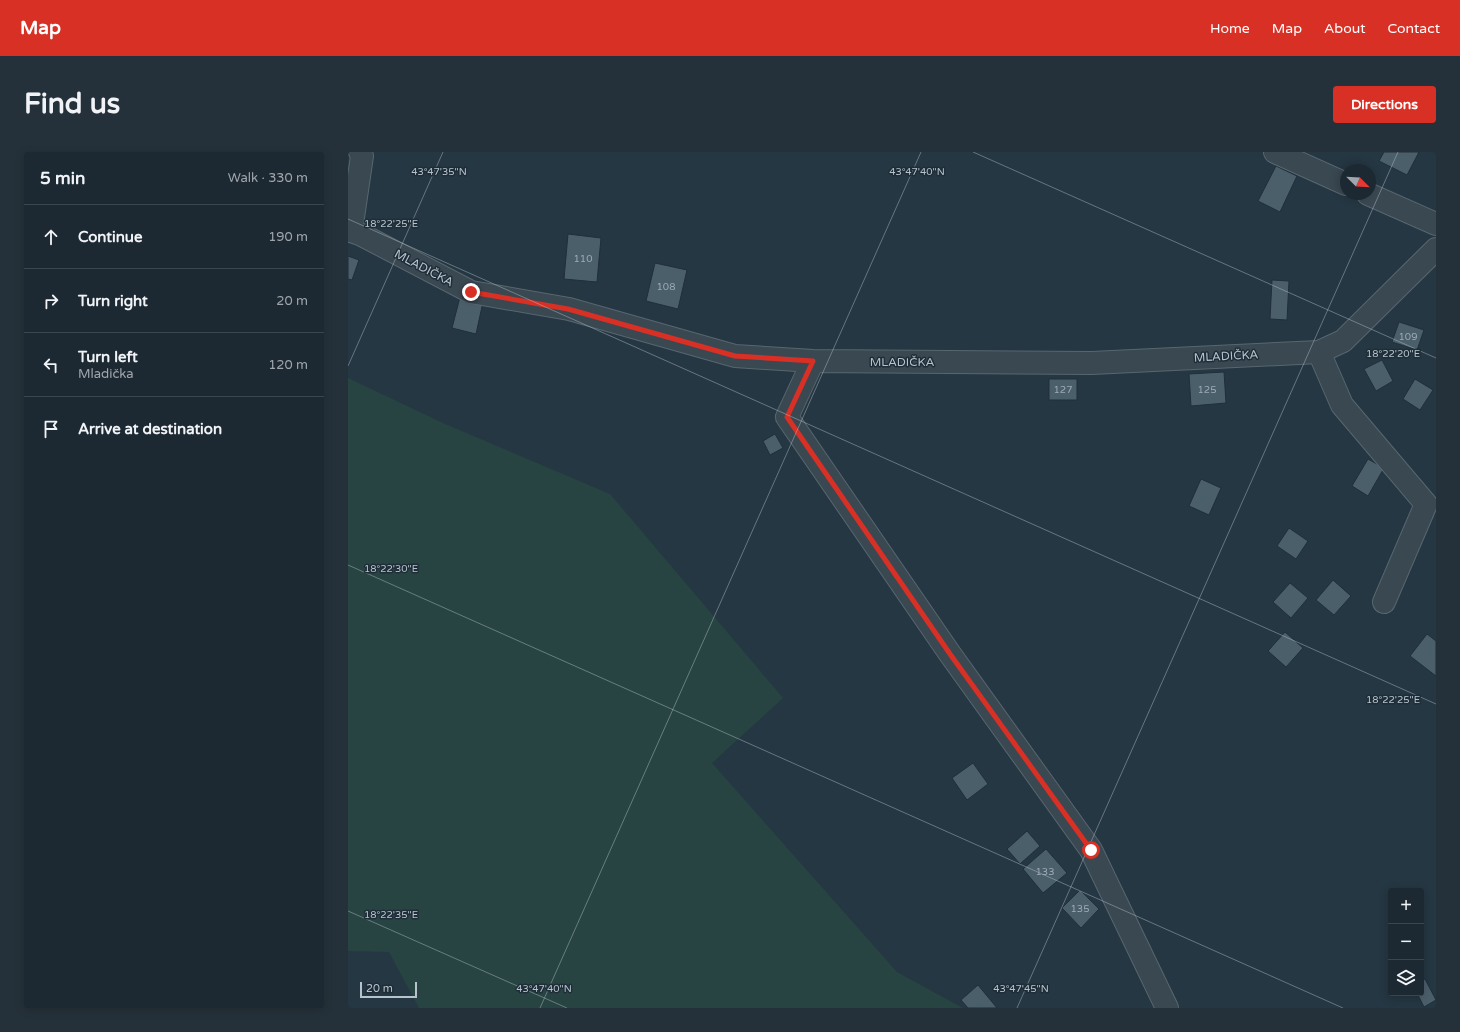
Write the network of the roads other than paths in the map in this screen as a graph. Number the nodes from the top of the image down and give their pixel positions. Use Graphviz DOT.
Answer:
graph roads {
  1 [pos="360,152"];
  2 [pos="1275,152"];
  3 [pos="1340,181"];
  4 [pos="1376,198"];
  5 [pos="1436,224"];
  6 [pos="350,230"];
  7 [pos="1436,249"];
  8 [pos="1319,352"];
  9 [pos="813,361"];
  10 [pos="1384,602"];
  11 [pos="1167,1008"];
  1 -- 6 [label="street, MLADIČKA"];
  2 -- 3 [label="street"];
  4 -- 5 [label="street"];
  6 -- 9 [label="street, MLADIČKA"];
  7 -- 8 [label="street, MLADIČKA"];
  8 -- 9 [label="street, MLADIČKA"];
  8 -- 10 [label="street"];
  9 -- 11 [label="street"];
}
